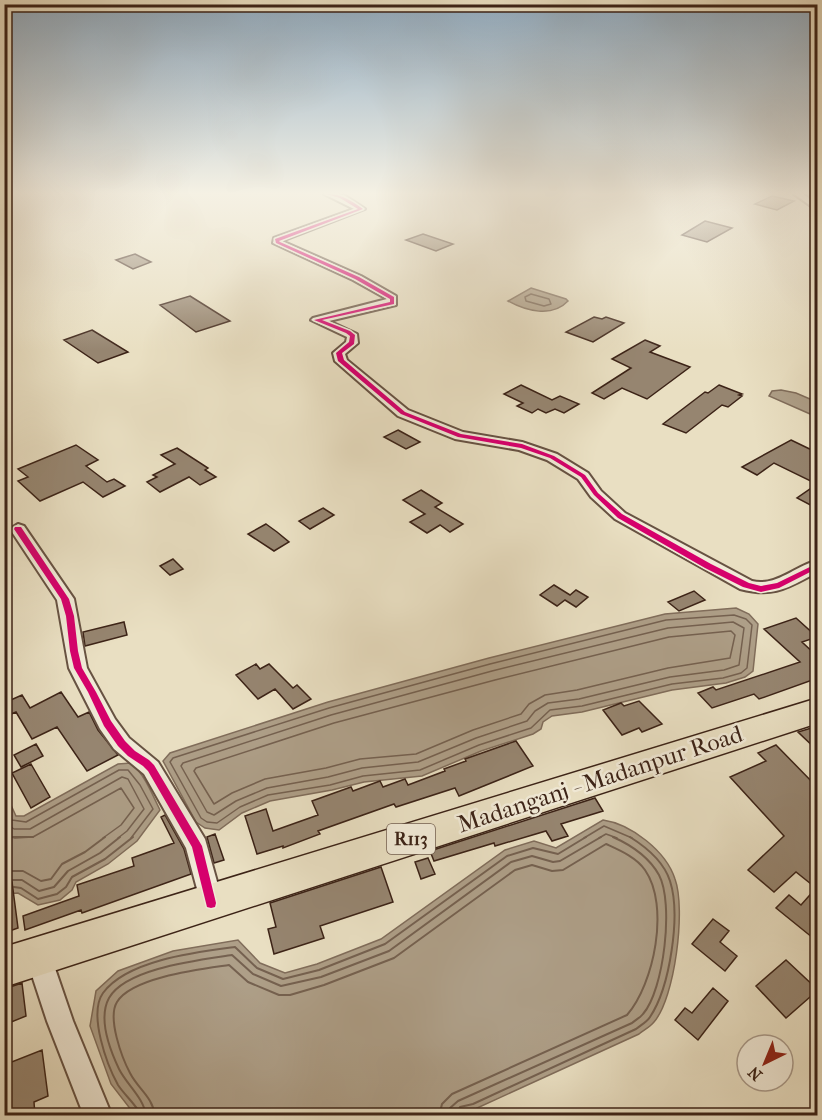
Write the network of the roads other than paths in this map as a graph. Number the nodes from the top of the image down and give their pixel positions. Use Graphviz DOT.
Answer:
graph roads {
  1 [pos="285,246"];
  2 [pos="18,528"];
  3 [pos="818,566"];
  4 [pos="818,710"];
  5 [pos="211,903"];
  6 [pos="39,957"];
  7 [pos="4,967"];
  8 [pos="98,1116"];
  1 -- 3 [label="street"];
  2 -- 5 [label="street"];
  4 -- 5 [label="main road, Madanganj - Madanpur Road / R113"];
  5 -- 6 [label="main road, Madanganj - Madanpur Road / R113"];
  6 -- 7 [label="main road, Madanganj - Madanpur Road / R113"];
  6 -- 8 [label="street"];
}
